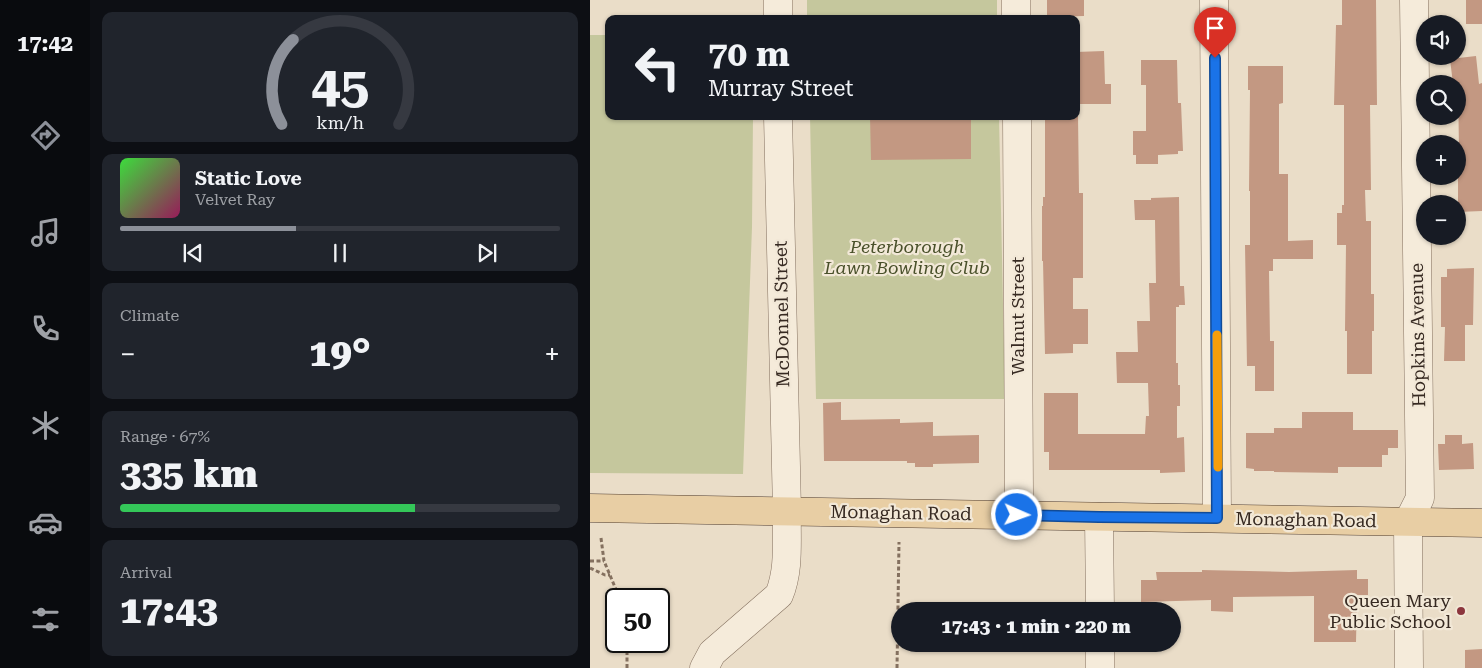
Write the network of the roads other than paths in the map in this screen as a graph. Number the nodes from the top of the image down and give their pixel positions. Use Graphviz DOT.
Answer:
graph roads {
  1 [pos="778,0"];
  2 [pos="1016,0"];
  3 [pos="1214,0"];
  4 [pos="1414,0"];
  5 [pos="778,15"];
  6 [pos="1016,15"];
  7 [pos="778,120"];
  8 [pos="1017,120"];
  9 [pos="590,508"];
  10 [pos="787,511"];
  11 [pos="1017,515"];
  12 [pos="1099,517"];
  13 [pos="1217,518"];
  14 [pos="1408,522"];
  15 [pos="1482,523"];
  16 [pos="1100,602"];
  17 [pos="1100,652"];
  18 [pos="704,668"];
  19 [pos="1100,668"];
  20 [pos="1409,668"];
  1 -- 5 [label="street"];
  2 -- 6 [label="street"];
  3 -- 13 [label="street"];
  4 -- 14 [label="street, Hopkins Avenue"];
  7 -- 10 [label="street, McDonnel Street"];
  8 -- 11 [label="street, Walnut Street"];
  9 -- 10 [label="main road, Monaghan Road"];
  10 -- 11 [label="main road, Monaghan Road"];
  10 -- 18 [label="street, McDonnel Street"];
  11 -- 12 [label="main road, Monaghan Road"];
  12 -- 13 [label="main road, Monaghan Road"];
  12 -- 16 [label="street"];
  13 -- 14 [label="main road, Monaghan Road"];
  14 -- 15 [label="main road, Monaghan Road"];
  14 -- 20 [label="street, Hopkins Avenue"];
  17 -- 19 [label="street"];
}
